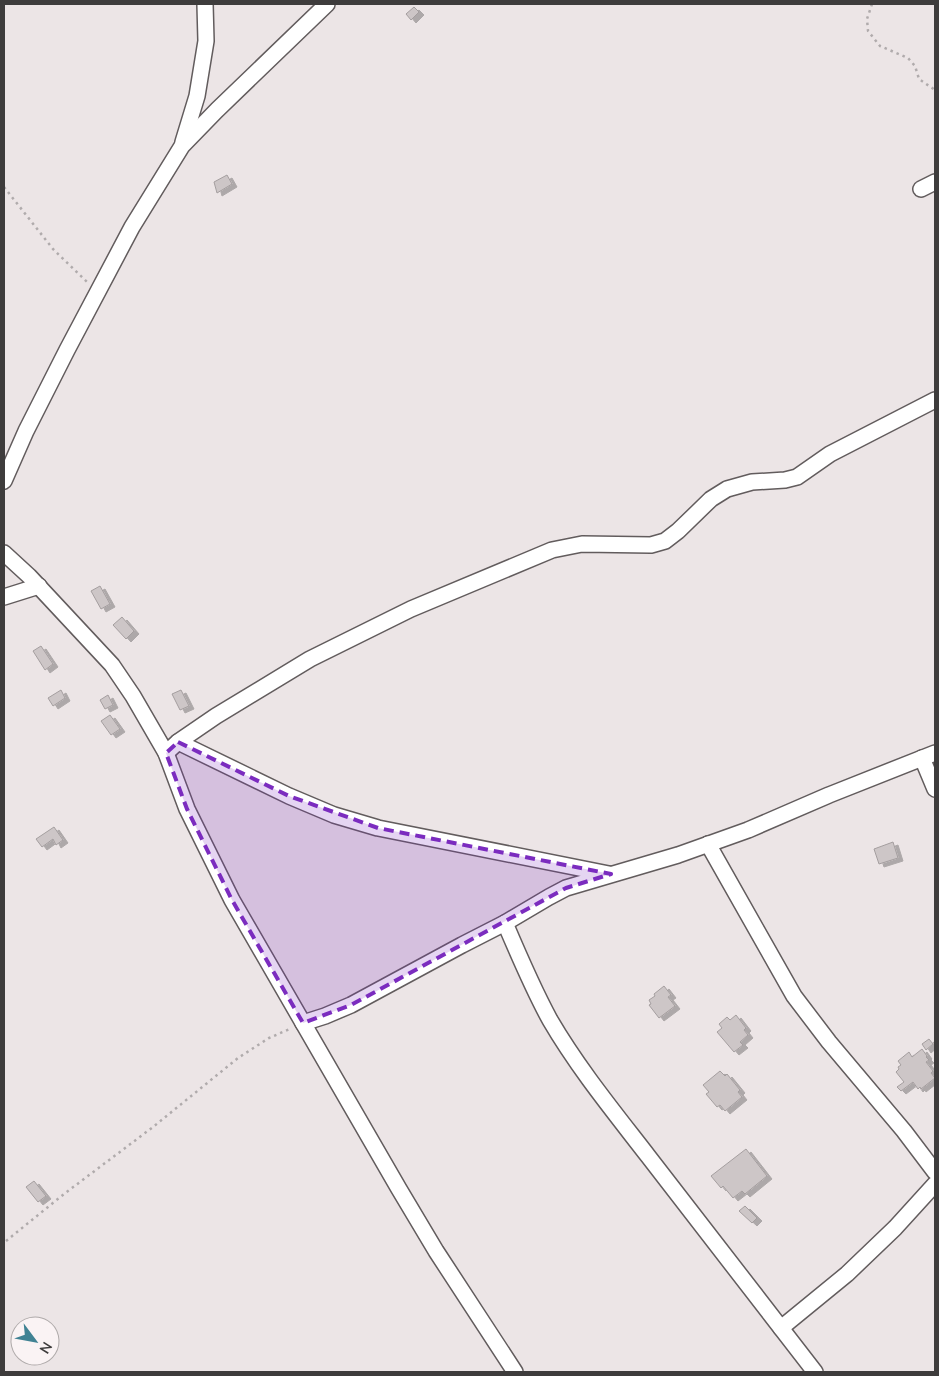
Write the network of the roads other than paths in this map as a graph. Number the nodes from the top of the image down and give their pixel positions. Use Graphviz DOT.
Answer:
graph roads {
  1 [pos="205,4"];
  2 [pos="326,4"];
  3 [pos="182,146"];
  4 [pos="935,182"];
  5 [pos="921,189"];
  6 [pos="935,400"];
  7 [pos="4,481"];
  8 [pos="4,553"];
  9 [pos="39,586"];
  10 [pos="4,597"];
  11 [pos="178,742"];
  12 [pos="166,753"];
  13 [pos="928,756"];
  14 [pos="935,790"];
  15 [pos="708,844"];
  16 [pos="611,874"];
  17 [pos="505,923"];
  18 [pos="303,1023"];
  19 [pos="935,1172"];
  20 [pos="935,1184"];
  21 [pos="781,1328"];
  22 [pos="515,1372"];
  23 [pos="815,1372"];
  1 -- 3 [label="street"];
  2 -- 3 [label="street"];
  3 -- 7 [label="street"];
  4 -- 5 [label="street"];
  6 -- 11 [label="street"];
  8 -- 9 [label="street"];
  9 -- 10 [label="street"];
  9 -- 12 [label="street"];
  11 -- 12 [label="street"];
  11 -- 16 [label="street"];
  12 -- 18 [label="street"];
  13 -- 14 [label="street"];
  13 -- 15 [label="street"];
  15 -- 16 [label="street"];
  15 -- 19 [label="street"];
  16 -- 17 [label="street"];
  17 -- 18 [label="street"];
  17 -- 21 [label="street"];
  18 -- 22 [label="street"];
  20 -- 21 [label="street"];
  21 -- 23 [label="street"];
}
